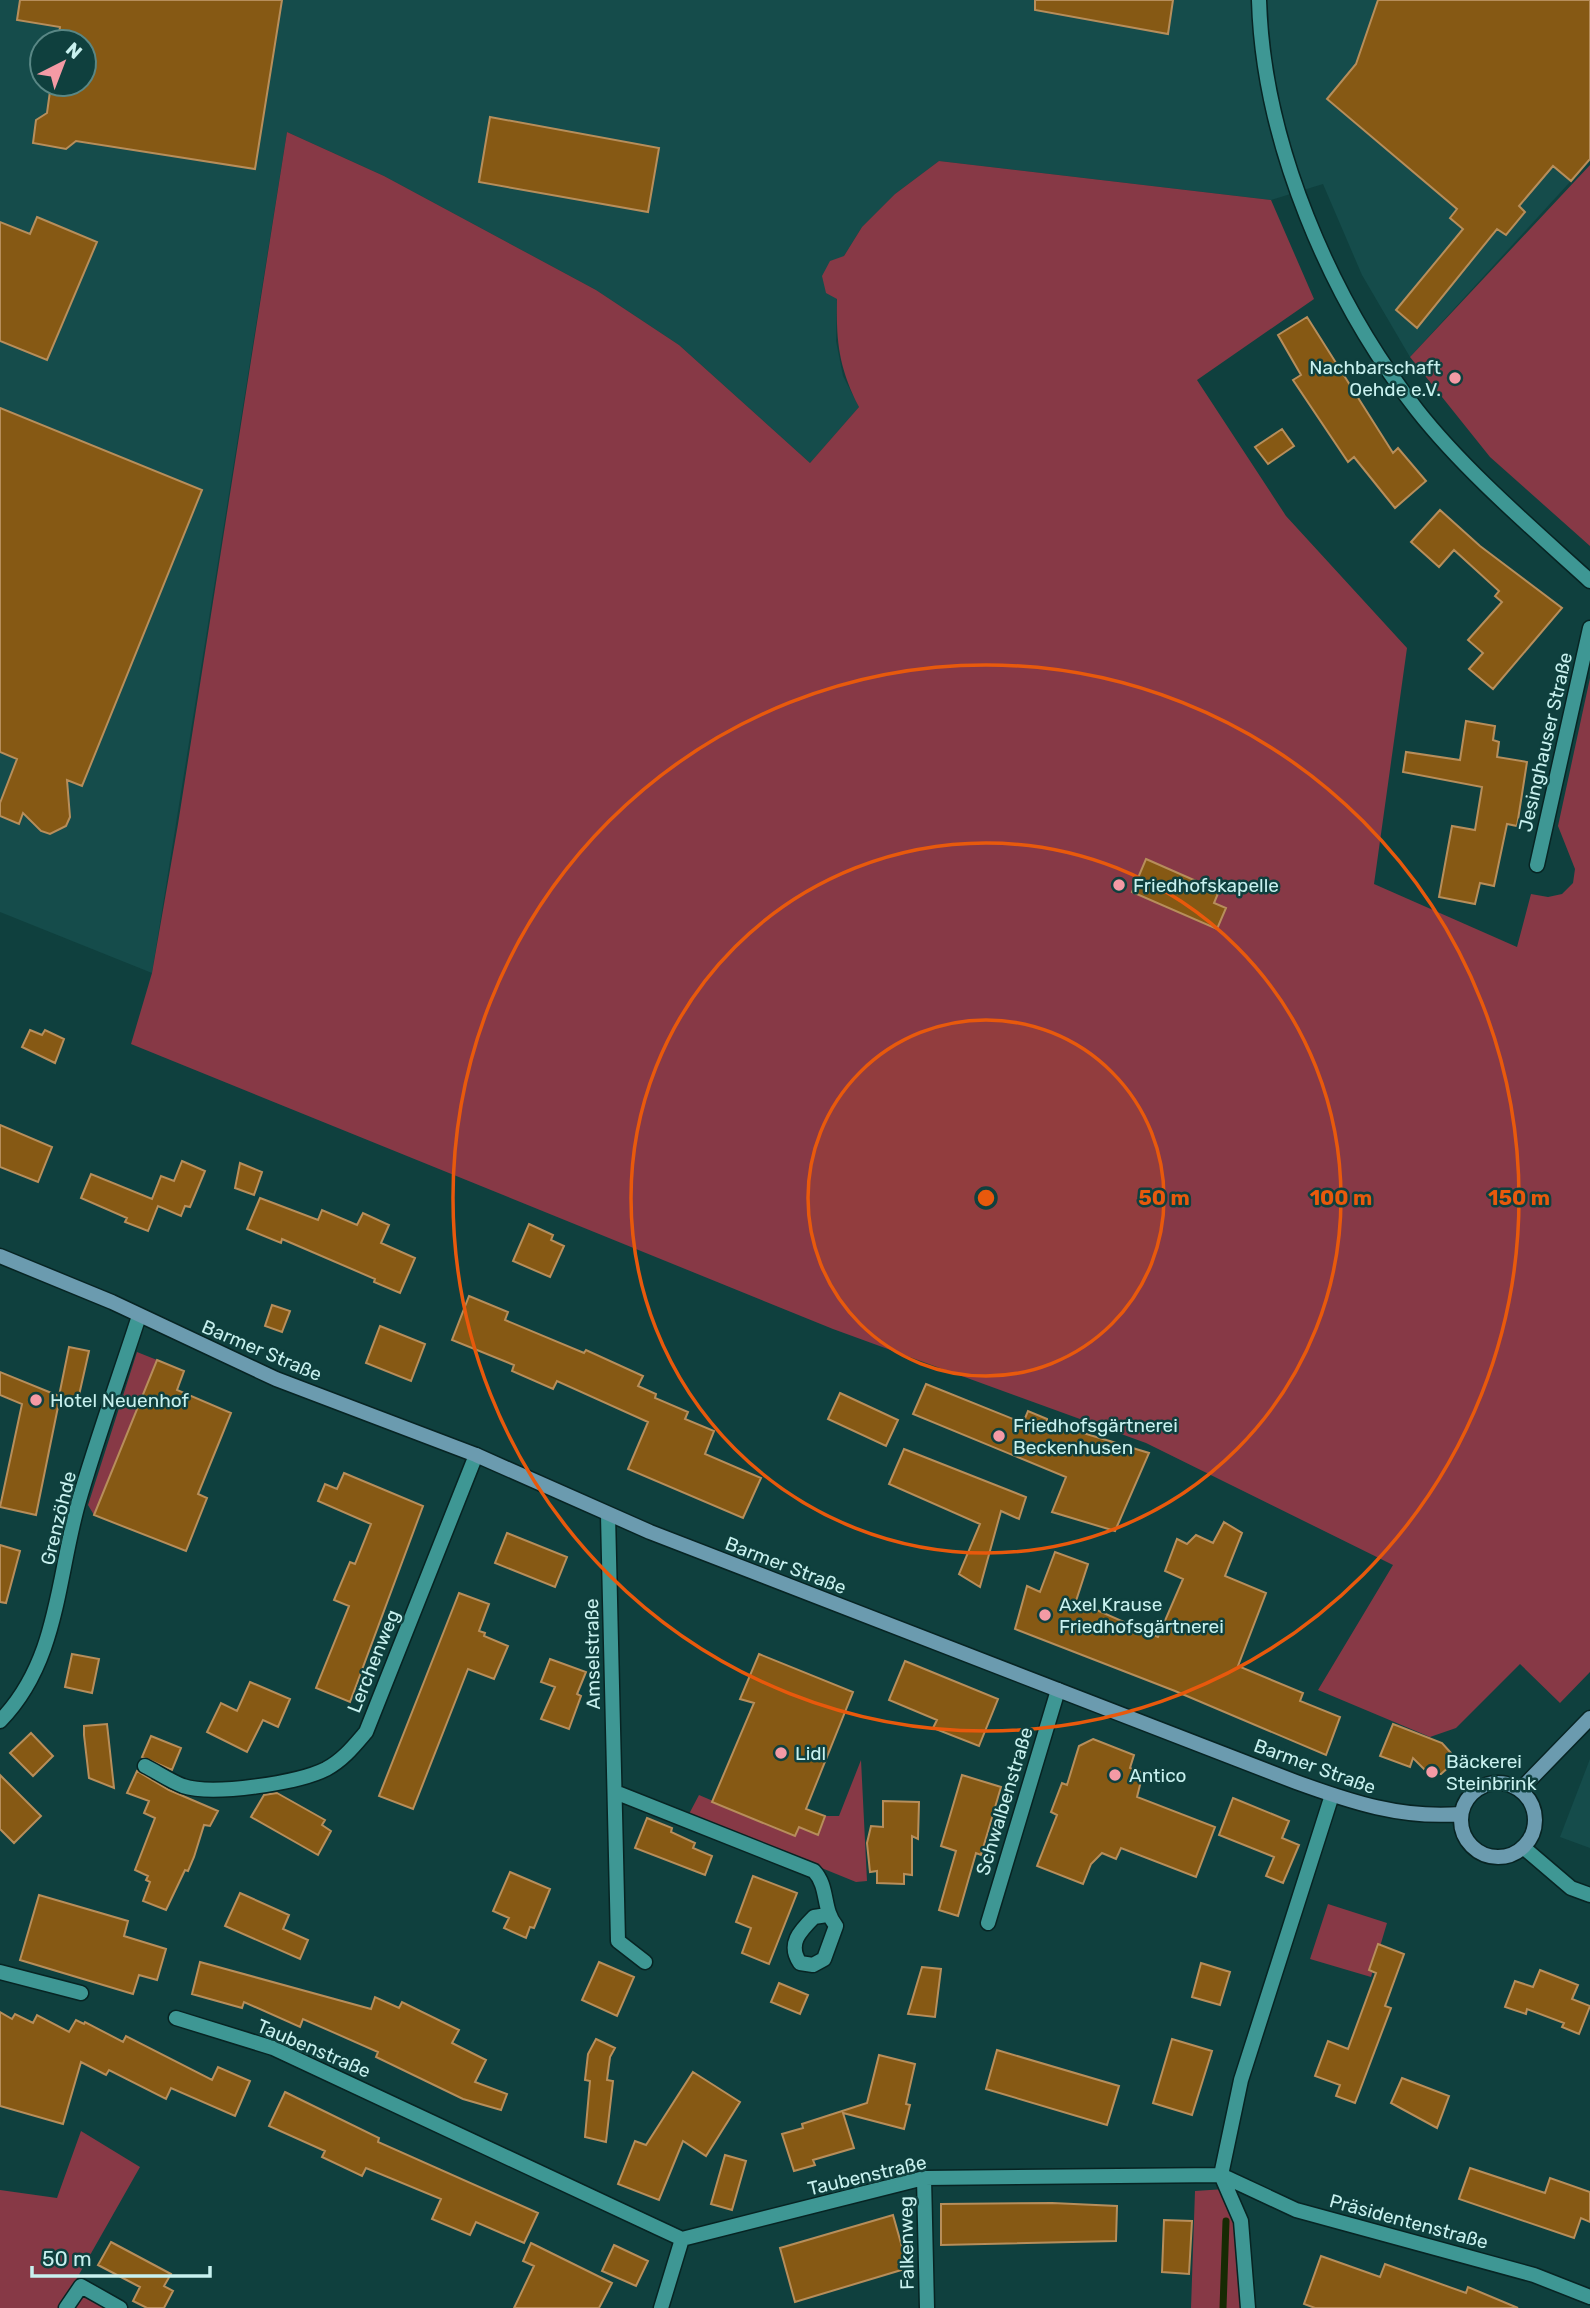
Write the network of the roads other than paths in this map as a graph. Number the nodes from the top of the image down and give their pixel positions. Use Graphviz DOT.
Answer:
graph roads {
  1 [pos="1259,0"];
  2 [pos="1590,581"];
  3 [pos="1590,628"];
  4 [pos="1537,865"];
  5 [pos="0,1256"];
  6 [pos="139,1316"];
  7 [pos="476,1455"];
  8 [pos="608,1515"];
  9 [pos="1058,1690"];
  10 [pos="1590,1718"];
  11 [pos="0,1721"];
  12 [pos="145,1766"];
  13 [pos="1520,1790"];
  14 [pos="615,1792"];
  15 [pos="1332,1795"];
  16 [pos="1461,1814"];
  17 [pos="1523,1847"];
  18 [pos="1590,1895"];
  19 [pos="827,1915"];
  20 [pos="988,1923"];
  21 [pos="645,1962"];
  22 [pos="0,1972"];
  23 [pos="81,1993"];
  24 [pos="176,2018"];
  25 [pos="1221,2175"];
  26 [pos="924,2178"];
  27 [pos="682,2239"];
  28 [pos="1590,2297"];
  29 [pos="66,2308"];
  30 [pos="121,2308"];
  31 [pos="661,2308"];
  32 [pos="927,2308"];
  33 [pos="1248,2308"];
  1 -- 2 [label="street"];
  3 -- 4 [label="street, Jesinghauser Straße"];
  5 -- 6 [label="main road, Barmer Straße"];
  6 -- 7 [label="main road, Barmer Straße"];
  6 -- 11 [label="street, Grenzöhde"];
  7 -- 8 [label="main road, Barmer Straße"];
  7 -- 12 [label="street, Lerchenweg"];
  8 -- 9 [label="main road, Barmer Straße"];
  8 -- 14 [label="street, Amselstraße"];
  9 -- 15 [label="main road, Barmer Straße"];
  9 -- 20 [label="street, Schwalbenstraße"];
  10 -- 13 [label="main road"];
  13 -- 16 [label="main road"];
  13 -- 17 [label="main road"];
  14 -- 19 [label="street"];
  14 -- 21 [label="street, Amselstraße"];
  15 -- 16 [label="main road, Barmer Straße"];
  15 -- 25 [label="street"];
  16 -- 17 [label="main road"];
  17 -- 18 [label="street"];
  22 -- 23 [label="street"];
  24 -- 27 [label="street, Taubenstraße"];
  25 -- 26 [label="street, Taubenstraße"];
  25 -- 28 [label="street, Präsidentenstraße"];
  25 -- 33 [label="street"];
  26 -- 27 [label="street, Taubenstraße"];
  26 -- 32 [label="street, Falkenweg"];
  27 -- 31 [label="street"];
  29 -- 30 [label="street"];
}
